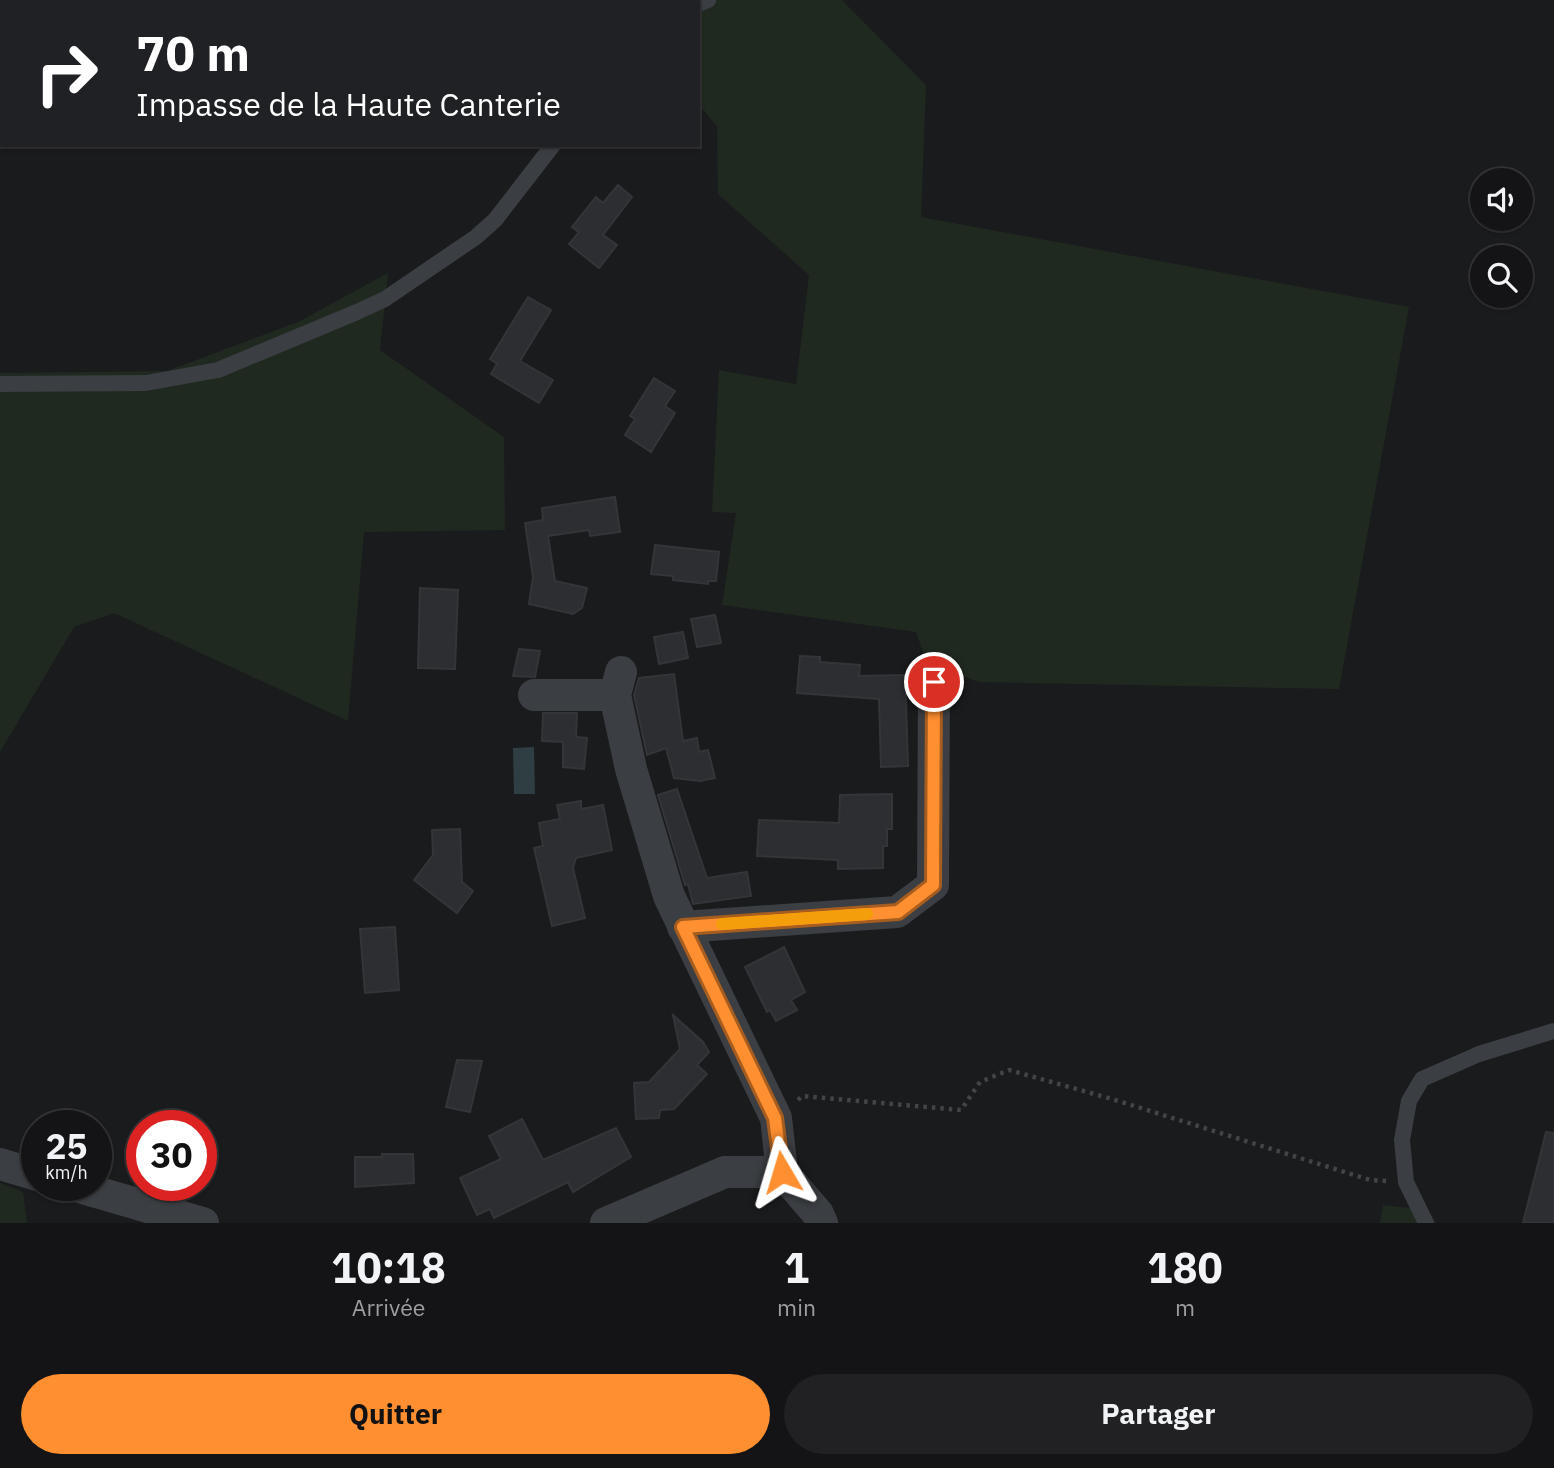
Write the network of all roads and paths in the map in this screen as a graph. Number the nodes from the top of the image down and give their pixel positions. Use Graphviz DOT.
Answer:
graph roads {
  1 [pos="551,147"];
  2 [pos="0,384"];
  3 [pos="934,682"];
  4 [pos="534,695"];
  5 [pos="683,927"];
  6 [pos="1554,1031"];
  7 [pos="775,1118"];
  8 [pos="0,1164"];
  9 [pos="21,1170"];
  10 [pos="782,1172"];
  11 [pos="1406,1182"];
  12 [pos="112,1197"];
  13 [pos="204,1223"];
  14 [pos="606,1223"];
  15 [pos="822,1223"];
  16 [pos="1426,1223"];
  1 -- 2 [label="lane"];
  3 -- 5 [label="street"];
  4 -- 5 [label="street"];
  5 -- 7 [label="street"];
  6 -- 11 [label="lane"];
  7 -- 10 [label="street"];
  7 -- 11 [label="path"];
  8 -- 9 [label="street"];
  10 -- 14 [label="street"];
  10 -- 15 [label="street"];
  11 -- 16 [label="lane"];
  12 -- 13 [label="street"];
}
